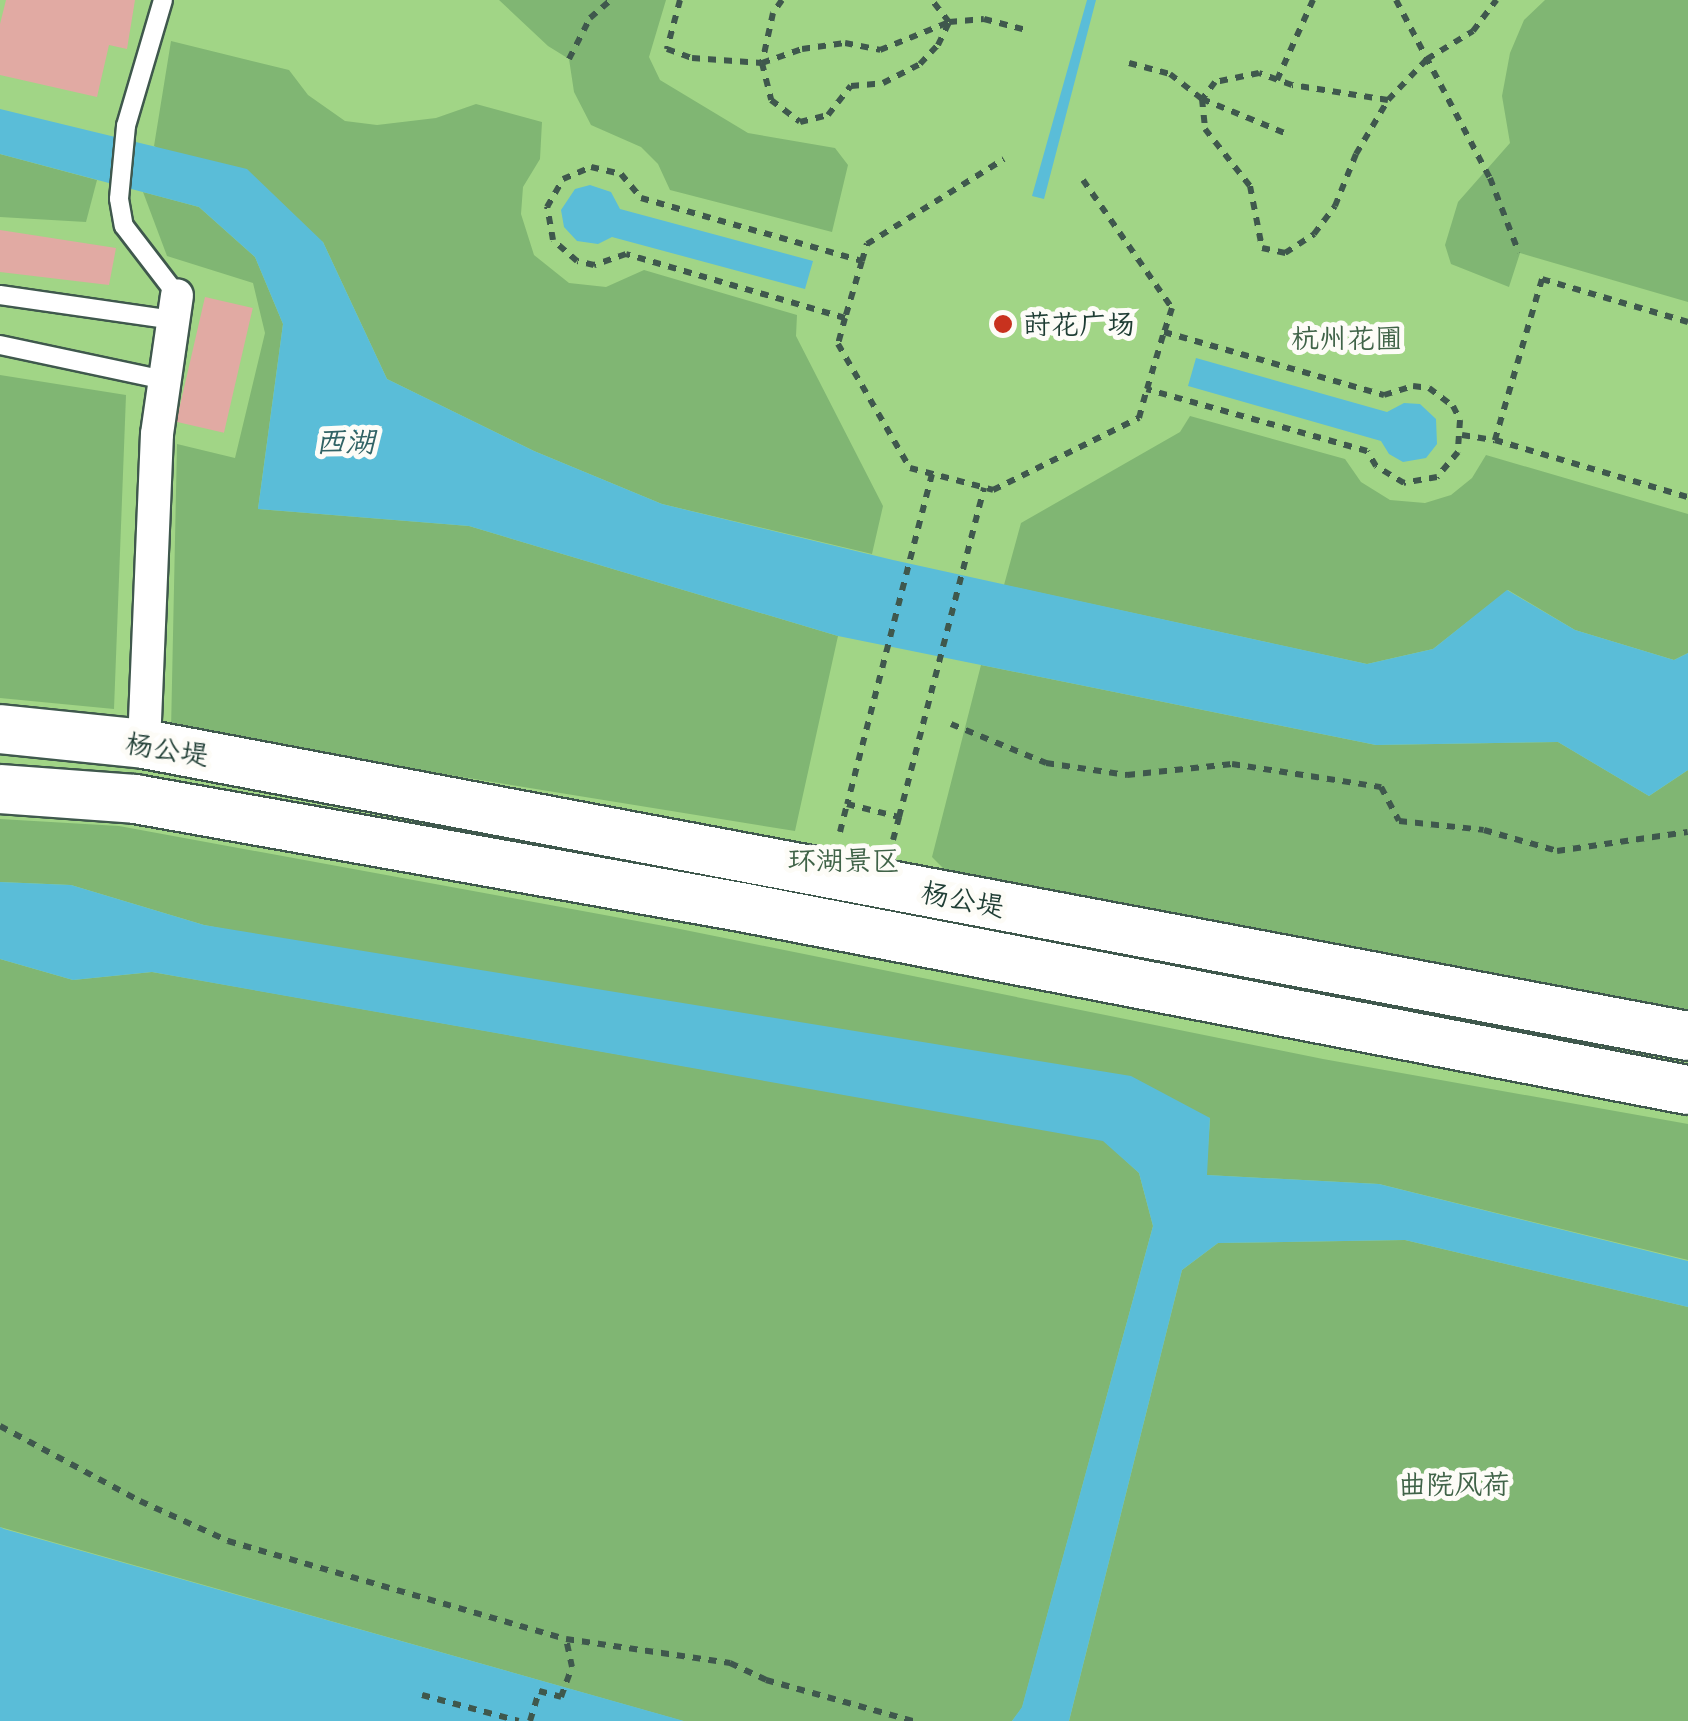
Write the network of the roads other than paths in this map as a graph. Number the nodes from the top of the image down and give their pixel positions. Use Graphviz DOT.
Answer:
graph roads {
  1 [pos="163,0"];
  2 [pos="0,294"];
  3 [pos="175,308"];
  4 [pos="0,345"];
  5 [pos="164,380"];
  6 [pos="0,729"];
  7 [pos="144,744"];
  8 [pos="0,789"];
  9 [pos="1688,1036"];
  10 [pos="1688,1090"];
  1 -- 3 [label="lane"];
  2 -- 3 [label="lane"];
  3 -- 5 [label="street"];
  4 -- 5 [label="lane"];
  5 -- 7 [label="street"];
  6 -- 7 [label="main road, 杨公堤"];
  7 -- 9 [label="main road, 杨公堤"];
  8 -- 10 [label="main road, 杨公堤"];
}
